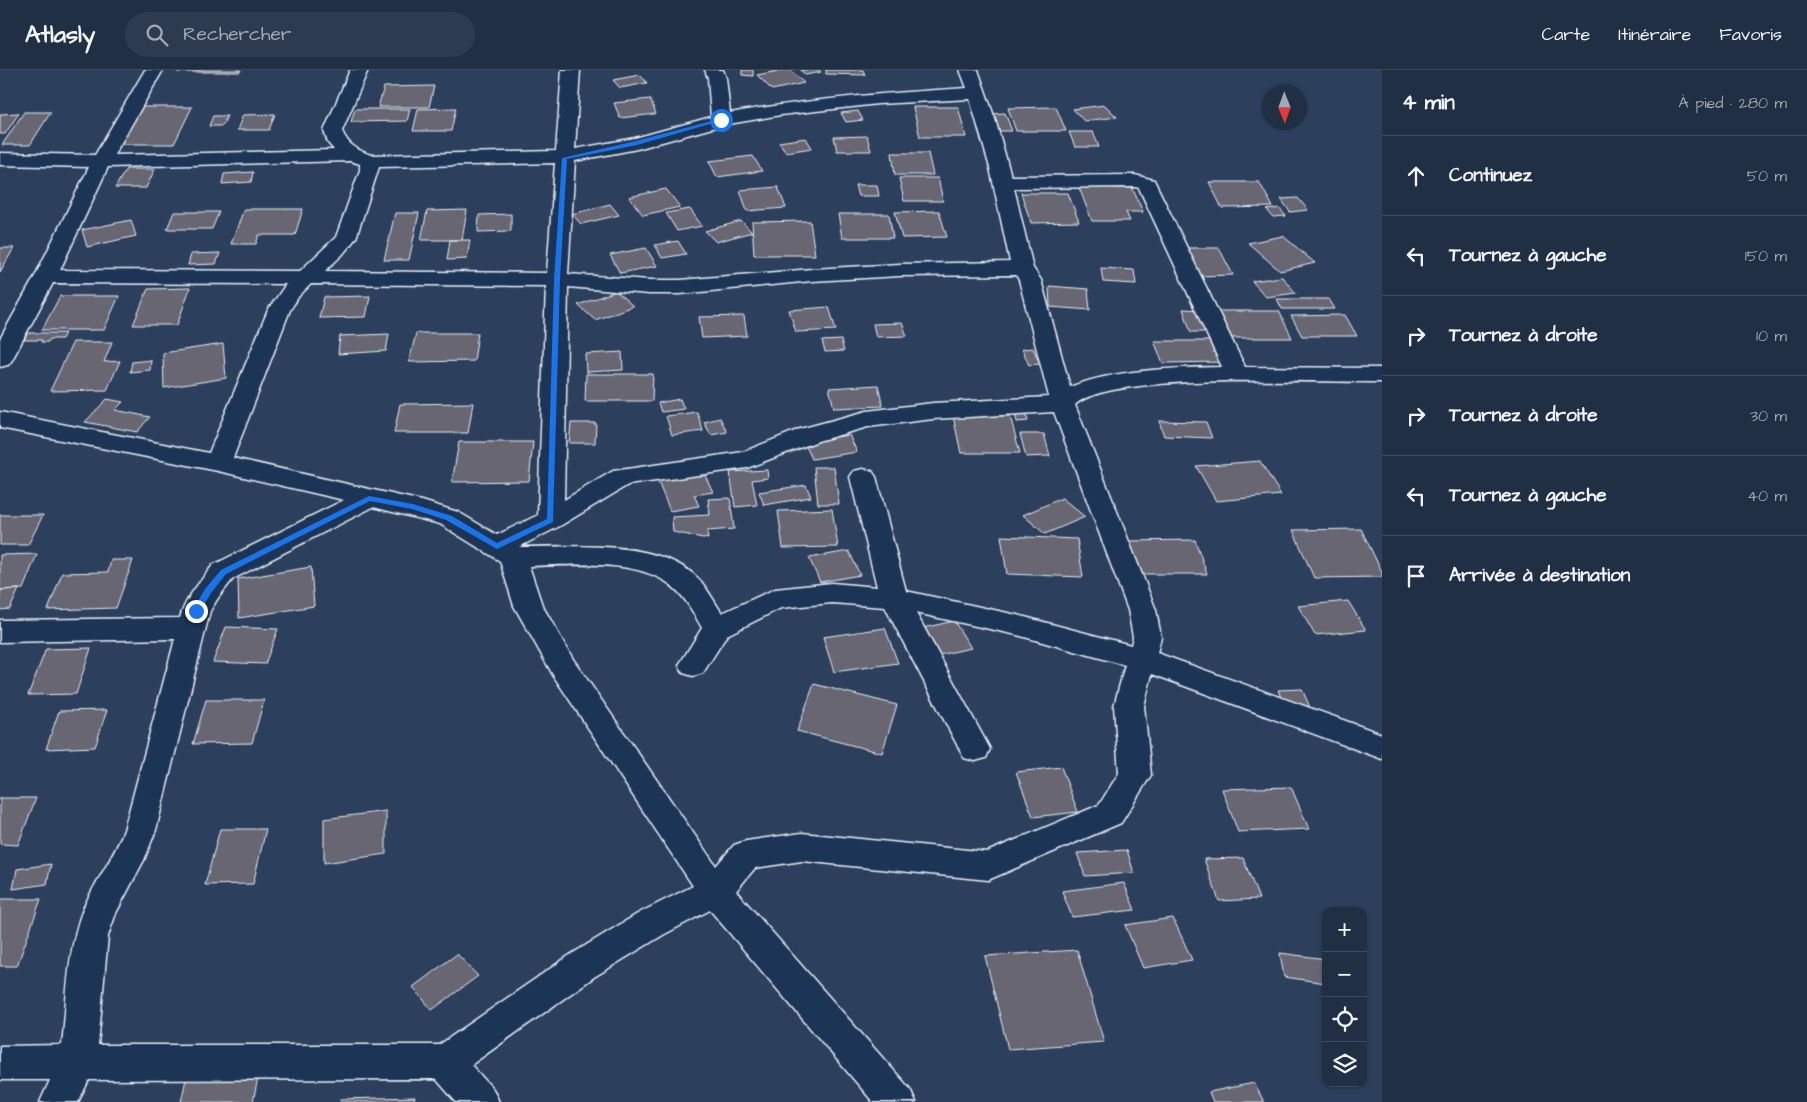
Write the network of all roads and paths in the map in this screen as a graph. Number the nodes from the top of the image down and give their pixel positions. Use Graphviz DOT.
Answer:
graph roads {
  1 [pos="154,70"];
  2 [pos="571,70"];
  3 [pos="714,70"];
  4 [pos="970,70"];
  5 [pos="363,71"];
  6 [pos="978,93"];
  7 [pos="721,120"];
  8 [pos="360,158"];
  9 [pos="564,158"];
  10 [pos="0,159"];
  11 [pos="101,161"];
  12 [pos="1003,182"];
  13 [pos="1022,268"];
  14 [pos="46,276"];
  15 [pos="307,277"];
  16 [pos="557,280"];
  17 [pos="0,360"];
  18 [pos="1237,374"];
  19 [pos="1382,375"];
  20 [pos="1063,404"];
  21 [pos="0,420"];
  22 [pos="218,463"];
  23 [pos="863,476"];
  24 [pos="369,498"];
  25 [pos="551,520"];
  26 [pos="504,551"];
  27 [pos="894,598"];
  28 [pos="192,628"];
  29 [pos="717,628"];
  30 [pos="0,631"];
  31 [pos="1142,659"];
  32 [pos="693,665"];
  33 [pos="1382,747"];
  34 [pos="975,749"];
  35 [pos="714,891"];
  36 [pos="445,1062"];
  37 [pos="0,1063"];
  38 [pos="78,1064"];
  39 [pos="59,1102"];
  40 [pos="480,1102"];
  41 [pos="897,1102"];
  1 -- 11 [label="street"];
  2 -- 9 [label="street"];
  3 -- 7 [label="street"];
  4 -- 6 [label="street"];
  5 -- 8 [label="street"];
  6 -- 7 [label="street"];
  6 -- 12 [label="street"];
  7 -- 9 [label="street"];
  8 -- 9 [label="street"];
  8 -- 11 [label="street"];
  8 -- 15 [label="street"];
  9 -- 16 [label="street"];
  10 -- 11 [label="street"];
  11 -- 14 [label="street"];
  12 -- 13 [label="street"];
  12 -- 18 [label="street"];
  13 -- 16 [label="street"];
  13 -- 20 [label="street"];
  14 -- 15 [label="street"];
  14 -- 17 [label="street"];
  15 -- 16 [label="street"];
  15 -- 22 [label="street"];
  16 -- 25 [label="street"];
  18 -- 19 [label="street"];
  18 -- 20 [label="street"];
  20 -- 25 [label="street"];
  20 -- 31 [label="street"];
  21 -- 22 [label="street"];
  22 -- 24 [label="street"];
  23 -- 27 [label="street"];
  24 -- 26 [label="street"];
  24 -- 28 [label="street"];
  25 -- 26 [label="street"];
  26 -- 29 [label="street"];
  26 -- 35 [label="street"];
  27 -- 29 [label="street"];
  27 -- 31 [label="street"];
  27 -- 34 [label="street"];
  28 -- 30 [label="street"];
  28 -- 38 [label="street"];
  29 -- 32 [label="street"];
  31 -- 33 [label="street"];
  31 -- 35 [label="street"];
  35 -- 36 [label="street"];
  35 -- 41 [label="street"];
  36 -- 38 [label="street"];
  36 -- 40 [label="street"];
  37 -- 38 [label="street"];
  38 -- 39 [label="street"];
}
